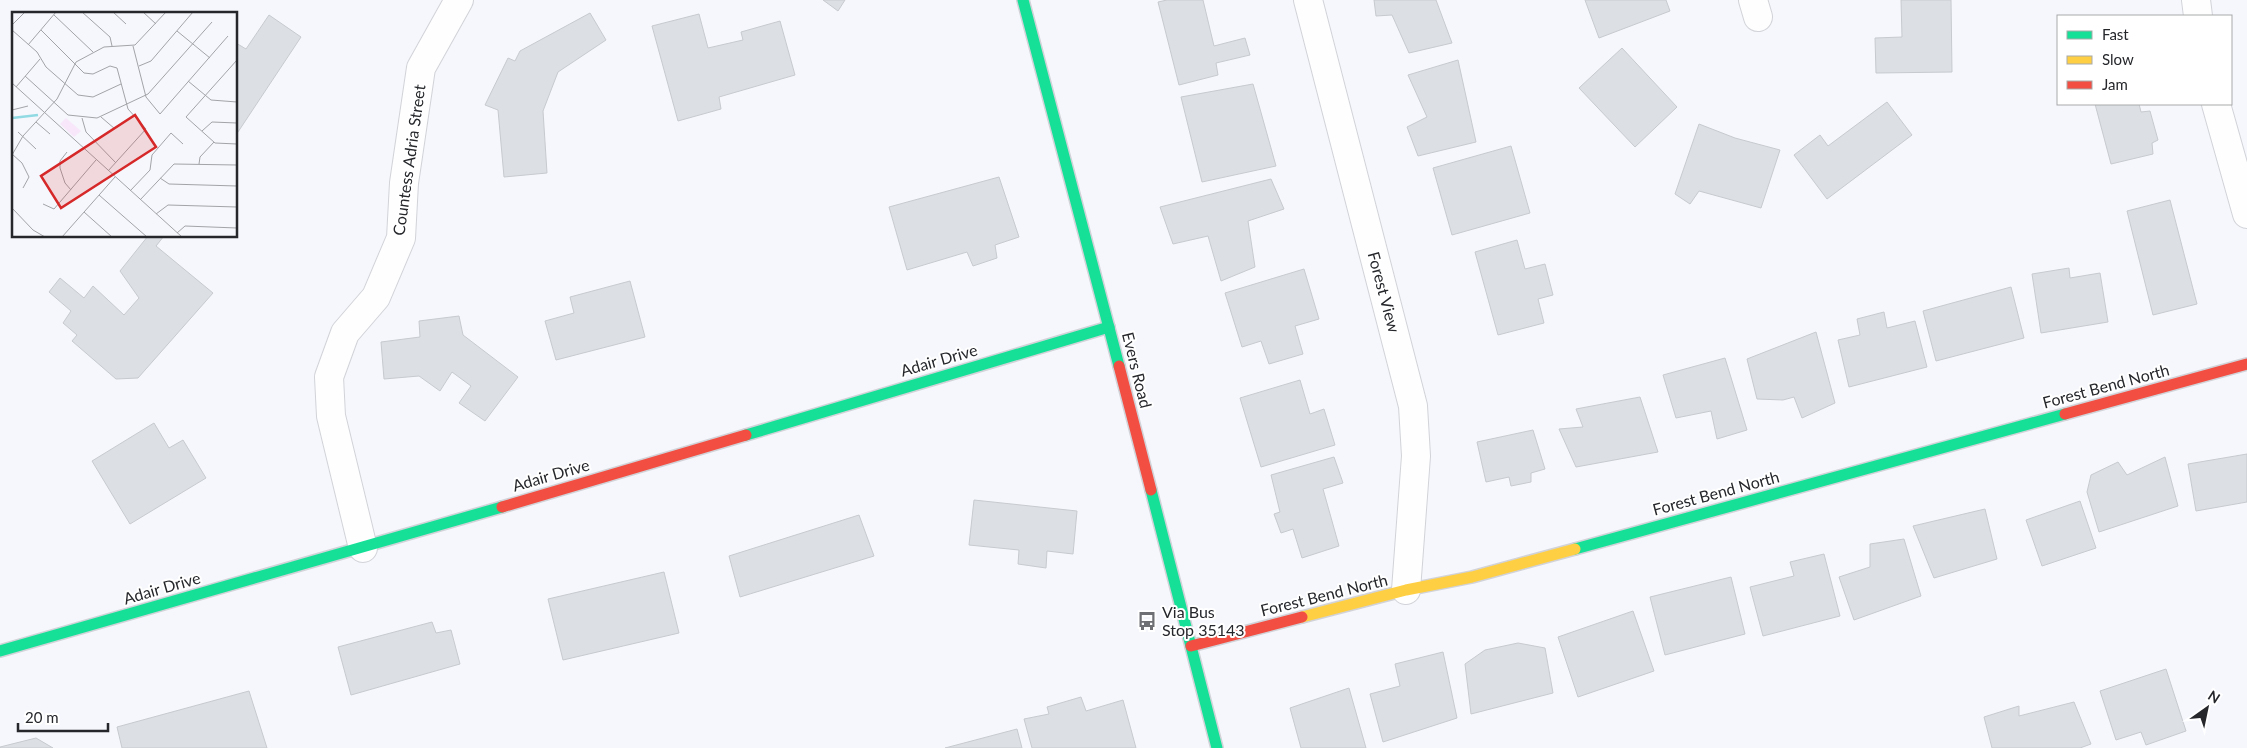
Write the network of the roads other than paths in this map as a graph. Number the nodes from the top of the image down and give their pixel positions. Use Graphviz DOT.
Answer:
graph roads {
  1 [pos="460,0"];
  2 [pos="1023,0"];
  3 [pos="1308,0"];
  4 [pos="2196,0"];
  5 [pos="2198,15"];
  6 [pos="2216,105"];
  7 [pos="2247,214"];
  8 [pos="1109,327"];
  9 [pos="2247,364"];
  10 [pos="363,548"];
  11 [pos="1406,590"];
  12 [pos="1191,646"];
  13 [pos="0,651"];
  14 [pos="1217,748"];
  1 -- 10 [label="street, Countess Adria Street"];
  2 -- 8 [label="street, Evers Road"];
  3 -- 11 [label="street, Forest View"];
  4 -- 5 [label="street"];
  6 -- 7 [label="street"];
  8 -- 10 [label="street, Adair Drive"];
  8 -- 12 [label="street, Evers Road"];
  9 -- 11 [label="street, Forest Bend North"];
  10 -- 13 [label="street, Adair Drive"];
  11 -- 12 [label="street, Forest Bend North"];
  12 -- 14 [label="street, Evers Road"];
}
